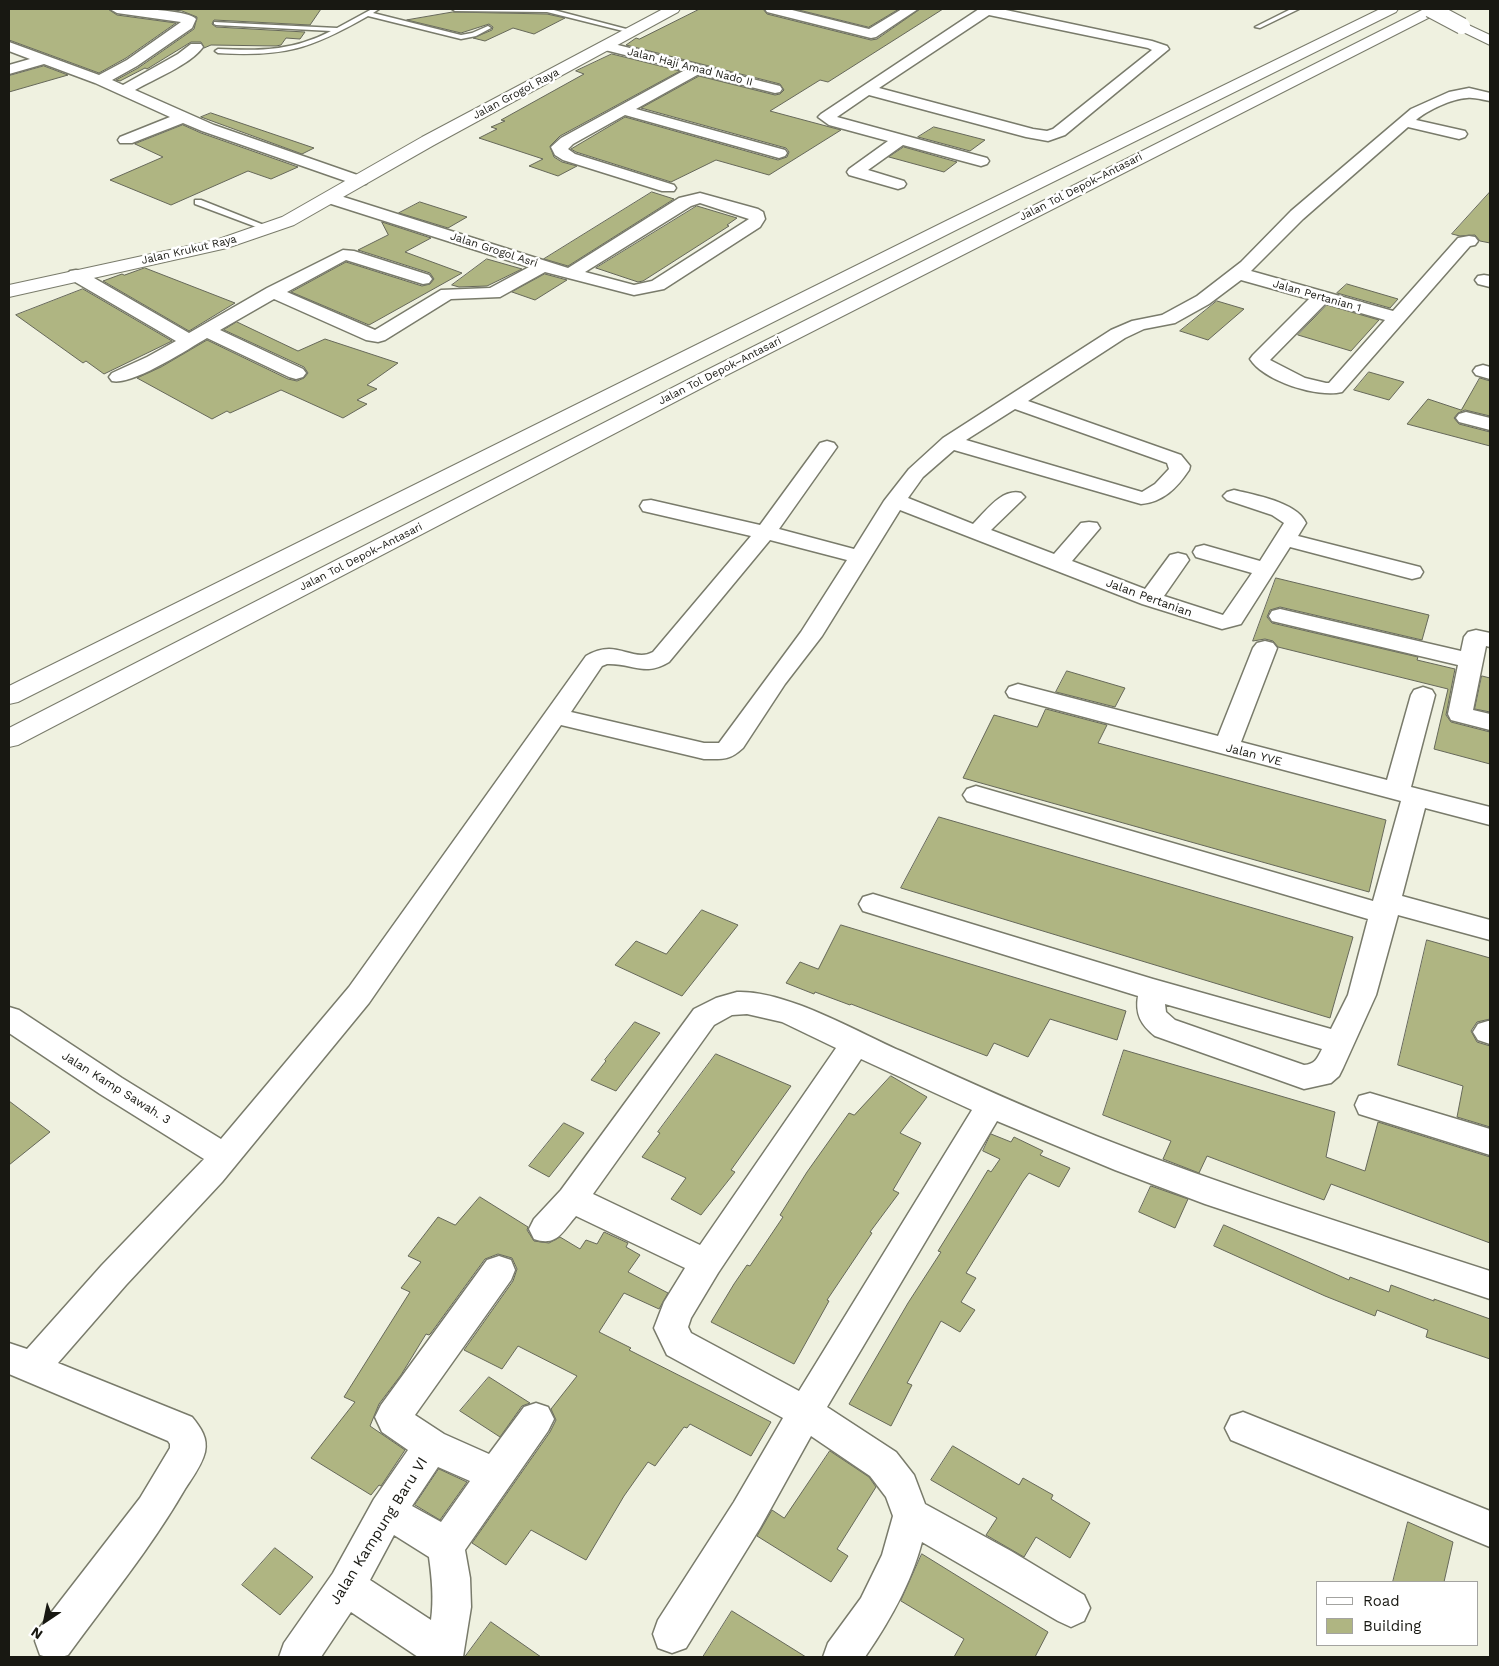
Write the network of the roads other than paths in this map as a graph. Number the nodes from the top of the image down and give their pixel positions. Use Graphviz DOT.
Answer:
graph roads {
  1 [pos="117,9"];
  2 [pos="376,9"];
  3 [pos="455,9"];
  4 [pos="475,9"];
  5 [pos="673,9"];
  6 [pos="772,9"];
  7 [pos="912,9"];
  8 [pos="988,9"];
  9 [pos="1296,9"];
  10 [pos="1391,9"];
  11 [pos="1430,9"];
  12 [pos="1435,9"];
  13 [pos="367,14"];
  14 [pos="216,23"];
  15 [pos="1258,27"];
  16 [pos="488,28"];
  17 [pos="340,29"];
  18 [pos="626,30"];
  19 [pos="1487,37"];
  20 [pos="9,46"];
  21 [pos="606,46"];
  22 [pos="196,47"];
  23 [pos="218,51"];
  24 [pos="46,59"];
  25 [pos="698,69"];
  26 [pos="9,70"];
  27 [pos="100,80"];
  28 [pos="774,89"];
  29 [pos="869,90"];
  30 [pos="122,91"];
  31 [pos="1490,97"];
  32 [pos="622,110"];
  33 [pos="183,117"];
  34 [pos="1405,122"];
  35 [pos="1460,134"];
  36 [pos="126,140"];
  37 [pos="900,140"];
  38 [pos="779,153"];
  39 [pos="981,161"];
  40 [pos="360,181"];
  41 [pos="898,184"];
  42 [pos="668,188"];
  43 [pos="331,198"];
  44 [pos="198,202"];
  45 [pos="262,226"];
  46 [pos="1469,241"];
  47 [pos="543,266"];
  48 [pos="1237,273"];
  49 [pos="570,274"];
  50 [pos="76,275"];
  51 [pos="423,279"];
  52 [pos="9,291"];
  53 [pos="273,292"];
  54 [pos="1322,297"];
  55 [pos="1398,318"];
  56 [pos="205,330"];
  57 [pos="188,340"];
  58 [pos="296,373"];
  59 [pos="120,377"];
  60 [pos="1013,402"];
  61 [pos="1466,418"];
  62 [pos="1490,424"];
  63 [pos="950,442"];
  64 [pos="827,447"];
  65 [pos="1014,496"];
  66 [pos="1234,496"];
  67 [pos="895,501"];
  68 [pos="651,506"];
  69 [pos="1088,528"];
  70 [pos="977,532"];
  71 [pos="765,533"];
  72 [pos="1284,539"];
  73 [pos="1204,552"];
  74 [pos="860,556"];
  75 [pos="1178,560"];
  76 [pos="1057,564"];
  77 [pos="1264,569"];
  78 [pos="1412,572"];
  79 [pos="1150,599"];
  80 [pos="1280,616"];
  81 [pos="1490,640"];
  82 [pos="1265,648"];
  83 [pos="1472,661"];
  84 [pos="1018,692"];
  85 [pos="1423,695"];
  86 [pos="9,696"];
  87 [pos="556,716"];
  88 [pos="1490,722"];
  89 [pos="9,739"];
  90 [pos="1226,748"];
  91 [pos="1406,794"];
  92 [pos="976,795"];
  93 [pos="1490,816"];
  94 [pos="872,904"];
  95 [pos="1386,908"];
  96 [pos="1490,930"];
  97 [pos="1153,990"];
  98 [pos="9,1018"];
  99 [pos="1340,1043"];
  100 [pos="855,1044"];
  101 [pos="991,1105"];
  102 [pos="1370,1105"];
  103 [pos="1490,1142"];
  104 [pos="224,1156"];
  105 [pos="572,1199"];
  106 [pos="545,1229"];
  107 [pos="706,1263"];
  108 [pos="498,1270"];
  109 [pos="1490,1285"];
  110 [pos="20,1363"];
  111 [pos="805,1412"];
  112 [pos="536,1419"];
  113 [pos="1243,1428"];
  114 [pos="431,1446"];
  115 [pos="496,1475"];
  116 [pos="387,1511"];
  117 [pos="911,1516"];
  118 [pos="1490,1529"];
  119 [pos="446,1546"];
  120 [pos="346,1586"];
  121 [pos="1071,1608"];
  122 [pos="672,1634"];
  123 [pos="54,1641"];
  124 [pos="444,1654"];
  125 [pos="298,1657"];
  126 [pos="842,1657"];
  1 -- 27 [label="street"];
  2 -- 13 [label="lane"];
  3 -- 4 [label="lane"];
  4 -- 18 [label="lane"];
  5 -- 18 [label="main road, Jalan Grogol Raya"];
  6 -- 7 [label="street"];
  8 -- 29 [label="street"];
  8 -- 29 [label="street"];
  9 -- 15 [label="lane"];
  10 -- 86 [label="main road, Jalan Tol Depok–Antasari"];
  11 -- 19 [label="main road, bridge"];
  12 -- 89 [label="main road, Jalan Tol Depok–Antasari"];
  13 -- 16 [label="lane"];
  13 -- 17 [label="lane"];
  14 -- 17 [label="lane"];
  17 -- 23 [label="lane"];
  18 -- 21 [label="main road, Jalan Grogol Raya"];
  20 -- 24 [label="street"];
  21 -- 25 [label="street, Jalan Haji Amad Nado II"];
  21 -- 40 [label="main road, Jalan Grogol Raya"];
  22 -- 30 [label="street"];
  24 -- 26 [label="street"];
  24 -- 27 [label="street"];
  25 -- 28 [label="street, Jalan Haji Amad Nado II"];
  25 -- 32 [label="street"];
  27 -- 30 [label="street"];
  29 -- 37 [label="street"];
  30 -- 33 [label="street"];
  31 -- 34 [label="street"];
  32 -- 38 [label="street"];
  32 -- 42 [label="street"];
  33 -- 36 [label="street"];
  33 -- 40 [label="street"];
  34 -- 35 [label="street"];
  34 -- 48 [label="street"];
  37 -- 39 [label="street"];
  37 -- 41 [label="street"];
  40 -- 43 [label="main road, Jalan Krukut Raya"];
  43 -- 45 [label="main road, Jalan Krukut Raya"];
  43 -- 47 [label="street, Jalan Grogol Asri"];
  44 -- 45 [label="lane"];
  45 -- 50 [label="main road, Jalan Krukut Raya"];
  46 -- 55 [label="street"];
  47 -- 49 [label="street, Jalan Grogol Asri"];
  47 -- 53 [label="street"];
  48 -- 54 [label="street, Jalan Pertanian 1"];
  48 -- 60 [label="street"];
  49 -- 49 [label="street, Jalan Grogol Asri"];
  50 -- 52 [label="main road, Jalan Krukut Raya"];
  50 -- 57 [label="street"];
  51 -- 53 [label="street"];
  53 -- 56 [label="street"];
  54 -- 55 [label="street, Jalan Pertanian 1"];
  54 -- 55 [label="street"];
  56 -- 57 [label="street"];
  56 -- 58 [label="street"];
  57 -- 59 [label="street"];
  60 -- 63 [label="street"];
  60 -- 63 [label="street"];
  61 -- 62 [label="street"];
  63 -- 67 [label="street"];
  64 -- 71 [label="street"];
  65 -- 70 [label="street"];
  66 -- 72 [label="street, Jalan Pertanian"];
  67 -- 70 [label="street, Jalan Pertanian"];
  67 -- 74 [label="street"];
  68 -- 71 [label="street"];
  69 -- 76 [label="street"];
  70 -- 76 [label="street, Jalan Pertanian"];
  71 -- 74 [label="street"];
  71 -- 87 [label="street"];
  72 -- 77 [label="street, Jalan Pertanian"];
  72 -- 78 [label="street"];
  73 -- 77 [label="street"];
  74 -- 87 [label="street"];
  75 -- 79 [label="street"];
  76 -- 79 [label="street, Jalan Pertanian"];
  77 -- 79 [label="street, Jalan Pertanian"];
  80 -- 83 [label="street"];
  81 -- 83 [label="street"];
  82 -- 90 [label="street"];
  83 -- 88 [label="street"];
  84 -- 90 [label="street, Jalan YVE"];
  85 -- 91 [label="street"];
  87 -- 104 [label="street"];
  90 -- 91 [label="street, Jalan YVE"];
  91 -- 93 [label="street, Jalan YVE"];
  91 -- 95 [label="street"];
  92 -- 95 [label="street"];
  94 -- 97 [label="street"];
  95 -- 96 [label="street"];
  95 -- 99 [label="street"];
  97 -- 99 [label="street"];
  97 -- 99 [label="street"];
  98 -- 104 [label="street, Jalan Kamp Sawah. 3"];
  100 -- 101 [label="street"];
  100 -- 105 [label="street"];
  100 -- 107 [label="street"];
  101 -- 109 [label="street"];
  101 -- 111 [label="street"];
  102 -- 103 [label="street"];
  104 -- 110 [label="street"];
  105 -- 106 [label="street"];
  105 -- 107 [label="street"];
  107 -- 111 [label="street"];
  108 -- 114 [label="street, Jalan Kampung Baru VI"];
  110 -- 123 [label="street"];
  111 -- 117 [label="street"];
  111 -- 122 [label="street"];
  112 -- 115 [label="street"];
  113 -- 118 [label="street"];
  114 -- 115 [label="street"];
  114 -- 116 [label="street, Jalan Kampung Baru VI"];
  115 -- 119 [label="street"];
  116 -- 119 [label="street"];
  116 -- 120 [label="street, Jalan Kampung Baru VI"];
  117 -- 121 [label="street"];
  117 -- 126 [label="street"];
  119 -- 124 [label="street"];
  120 -- 124 [label="street"];
  120 -- 125 [label="street, Jalan Kampung Baru VI"];
}
